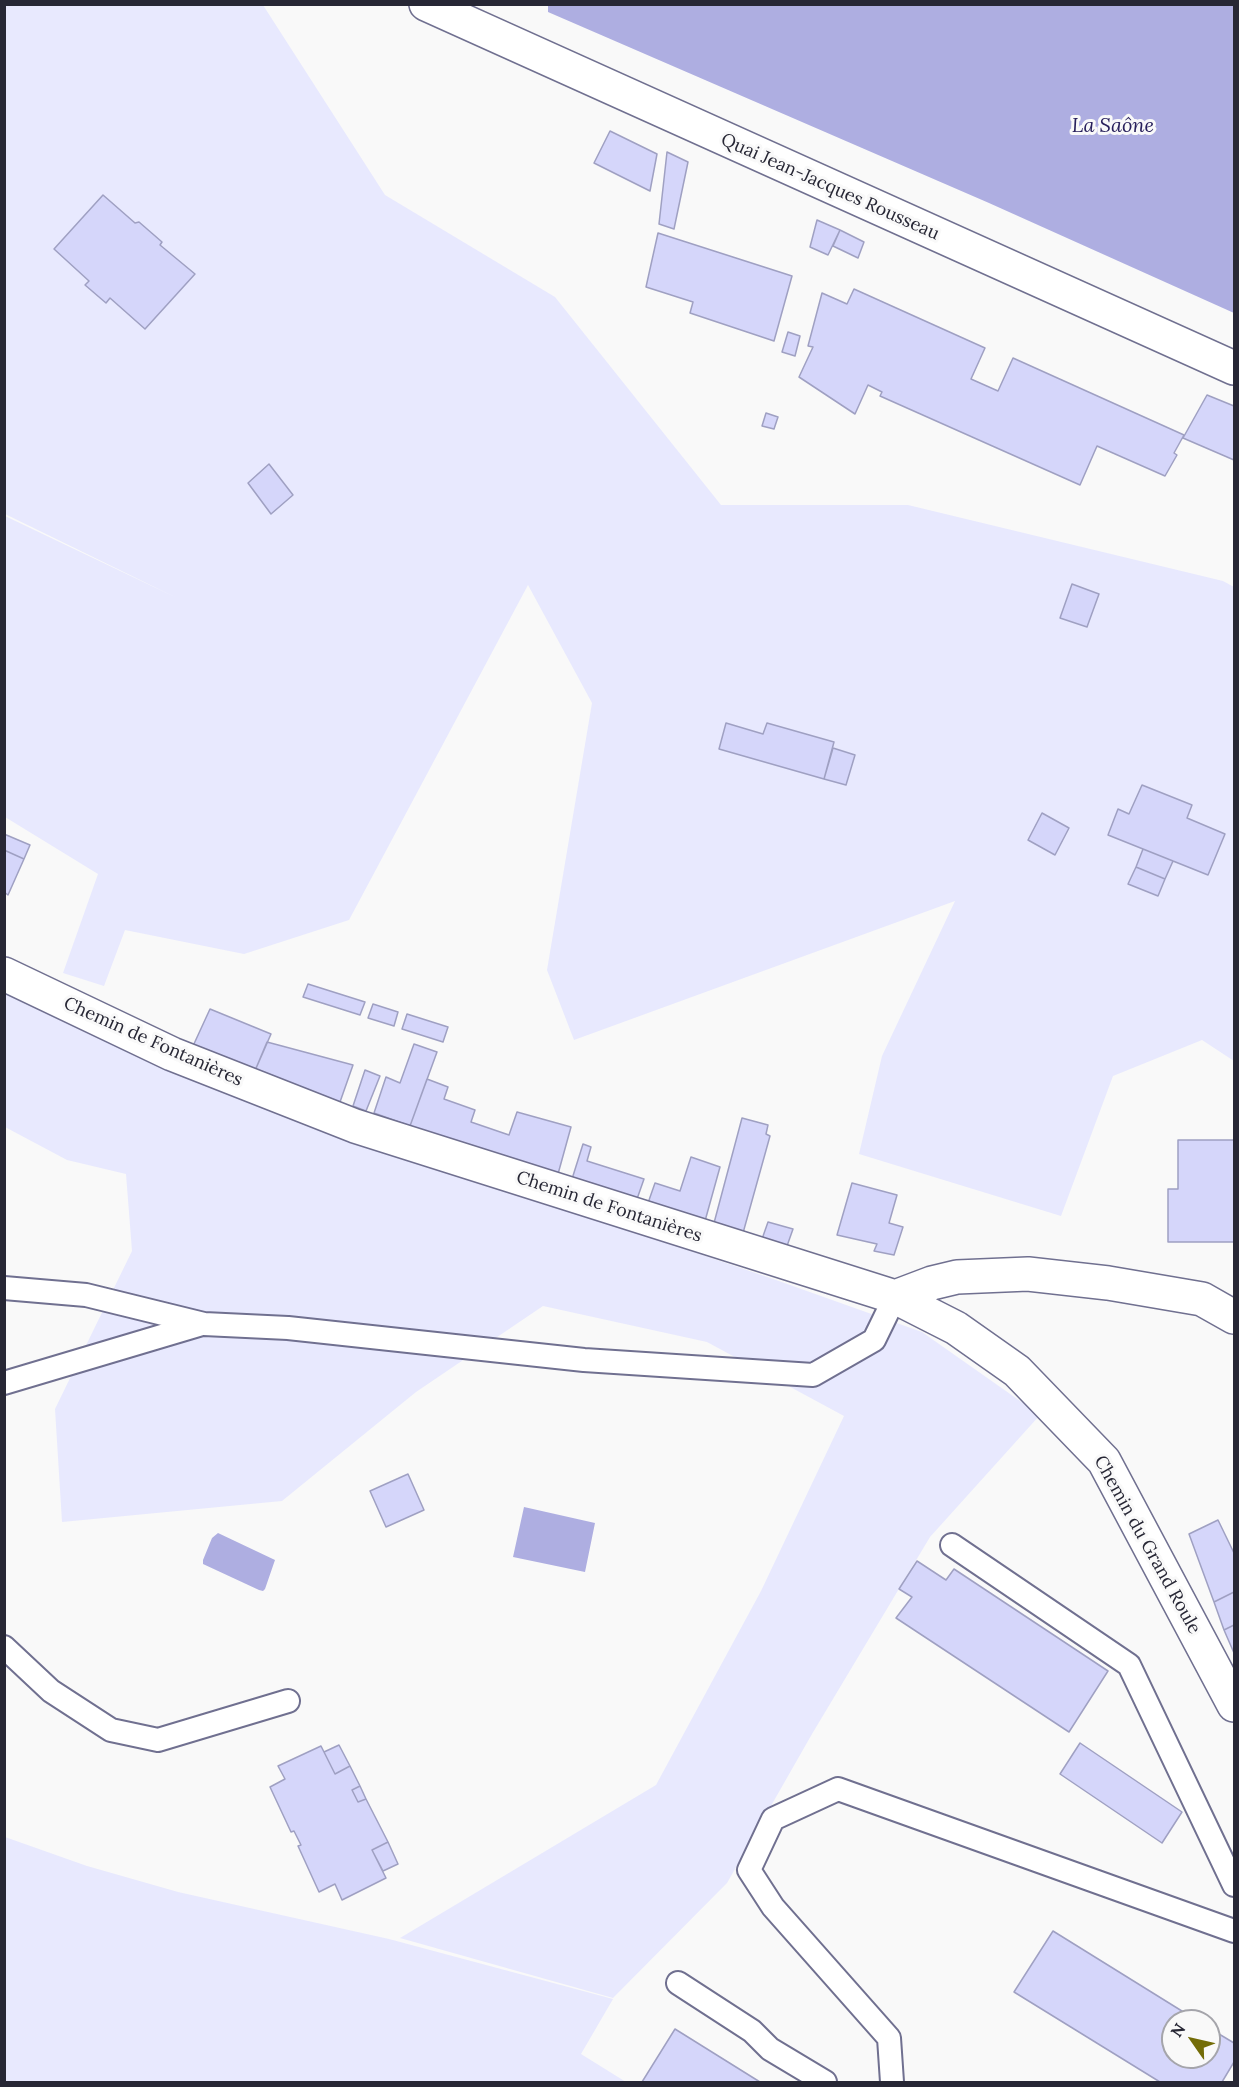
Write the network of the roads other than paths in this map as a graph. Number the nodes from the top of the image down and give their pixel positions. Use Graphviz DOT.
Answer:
graph roads {
  1 [pos="426,4"];
  2 [pos="1234,368"];
  3 [pos="4,974"];
  4 [pos="4,1288"];
  5 [pos="895,1297"];
  6 [pos="1234,1317"];
  7 [pos="204,1324"];
  8 [pos="4,1383"];
  9 [pos="952,1545"];
  10 [pos="4,1647"];
  11 [pos="288,1701"];
  12 [pos="1234,1705"];
  13 [pos="1234,1885"];
  14 [pos="1234,1931"];
  15 [pos="678,1983"];
  16 [pos="825,2082"];
  17 [pos="892,2082"];
  1 -- 2 [label="street, Quai Jean-Jacques Rousseau"];
  3 -- 5 [label="street, Chemin de Fontanières"];
  4 -- 7 [label="lane"];
  5 -- 6 [label="street"];
  5 -- 7 [label="lane"];
  5 -- 12 [label="street, Chemin du Grand Roule"];
  7 -- 8 [label="lane"];
  9 -- 13 [label="lane"];
  10 -- 11 [label="lane"];
  14 -- 17 [label="lane"];
  15 -- 16 [label="lane"];
}
